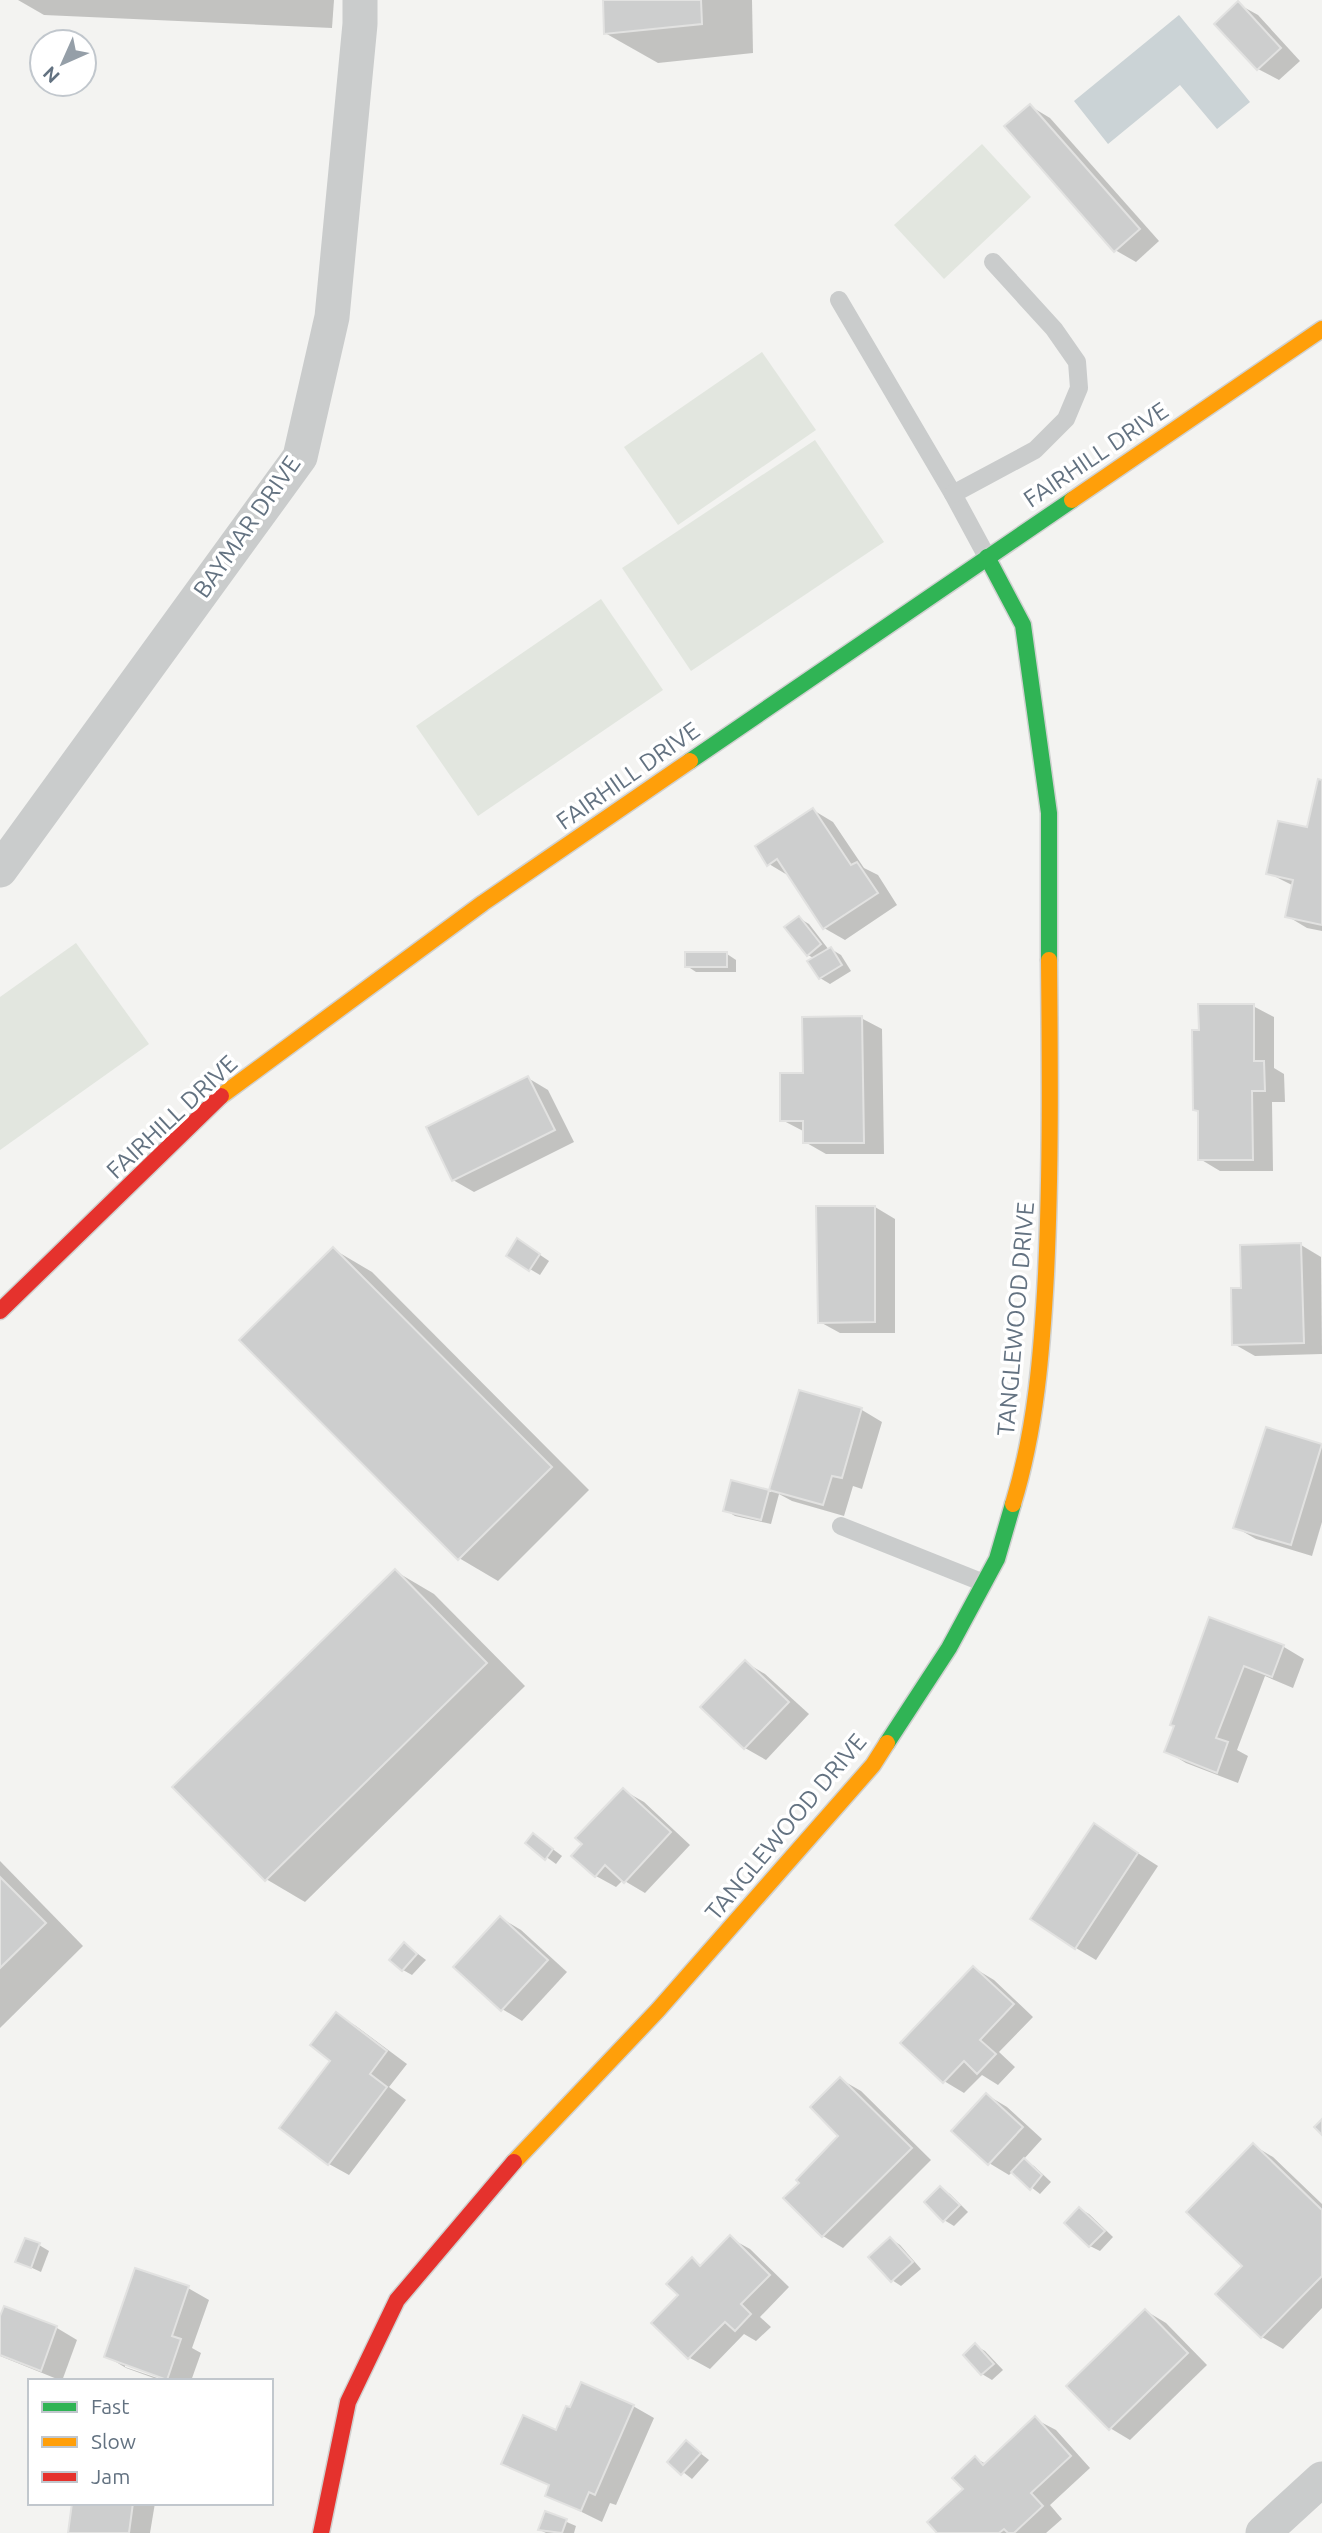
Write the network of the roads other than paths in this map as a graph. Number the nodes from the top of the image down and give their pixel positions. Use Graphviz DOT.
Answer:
graph roads {
  1 [pos="360,0"];
  2 [pos="993,262"];
  3 [pos="839,300"];
  4 [pos="1322,329"];
  5 [pos="953,494"];
  6 [pos="987,557"];
  7 [pos="0,870"];
  8 [pos="0,1311"];
  9 [pos="841,1526"];
  10 [pos="984,1583"];
  11 [pos="1322,2479"];
  12 [pos="321,2533"];
  13 [pos="1264,2533"];
  1 -- 7 [label="street, BAYMAR DRIVE"];
  2 -- 5 [label="lane"];
  3 -- 5 [label="lane"];
  4 -- 6 [label="street, FAIRHILL DRIVE"];
  5 -- 6 [label="lane"];
  6 -- 8 [label="street, FAIRHILL DRIVE"];
  6 -- 10 [label="street, TANGLEWOOD DRIVE"];
  9 -- 10 [label="lane"];
  10 -- 12 [label="street, TANGLEWOOD DRIVE"];
  11 -- 13 [label="street"];
}
